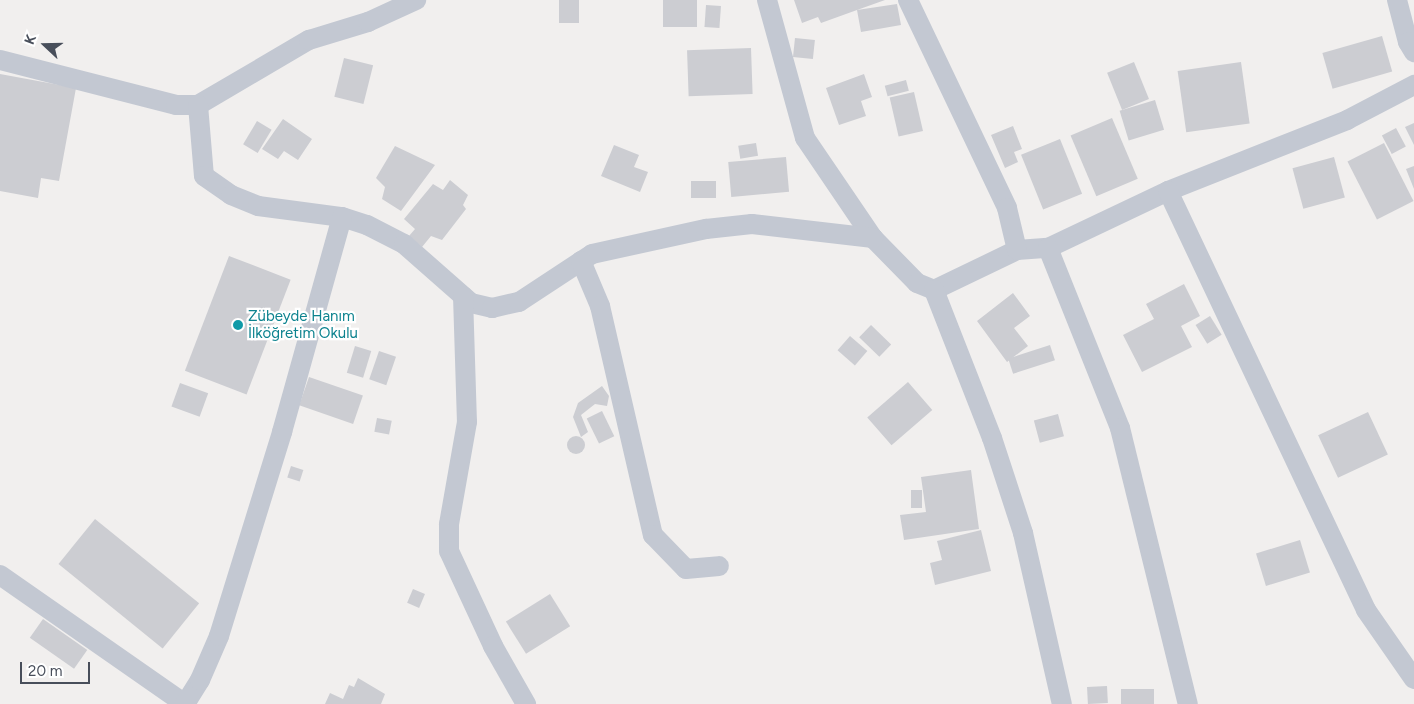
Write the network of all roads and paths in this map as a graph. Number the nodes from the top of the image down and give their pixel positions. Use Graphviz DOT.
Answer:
graph roads {
  1 [pos="416,0"];
  2 [pos="767,0"];
  3 [pos="908,0"];
  4 [pos="1397,0"];
  5 [pos="1414,52"];
  6 [pos="0,60"];
  7 [pos="1414,85"];
  8 [pos="198,105"];
  9 [pos="1168,191"];
  10 [pos="342,216"];
  11 [pos="872,238"];
  12 [pos="1048,248"];
  13 [pos="1017,250"];
  14 [pos="582,261"];
  15 [pos="934,290"];
  16 [pos="463,296"];
  17 [pos="719,566"];
  18 [pos="0,575"];
  19 [pos="1414,679"];
  20 [pos="185,704"];
  21 [pos="526,704"];
  22 [pos="1062,704"];
  23 [pos="1188,704"];
  1 -- 8 [label="street"];
  2 -- 11 [label="street"];
  3 -- 13 [label="street"];
  4 -- 5 [label="street"];
  6 -- 8 [label="street"];
  7 -- 9 [label="street"];
  8 -- 10 [label="street"];
  9 -- 12 [label="street"];
  9 -- 19 [label="street"];
  10 -- 16 [label="street"];
  10 -- 20 [label="street"];
  11 -- 14 [label="street"];
  11 -- 15 [label="street"];
  12 -- 13 [label="street"];
  12 -- 23 [label="street"];
  13 -- 15 [label="street"];
  14 -- 16 [label="street"];
  14 -- 17 [label="street"];
  15 -- 22 [label="street"];
  16 -- 21 [label="street"];
  18 -- 20 [label="street"];
}
